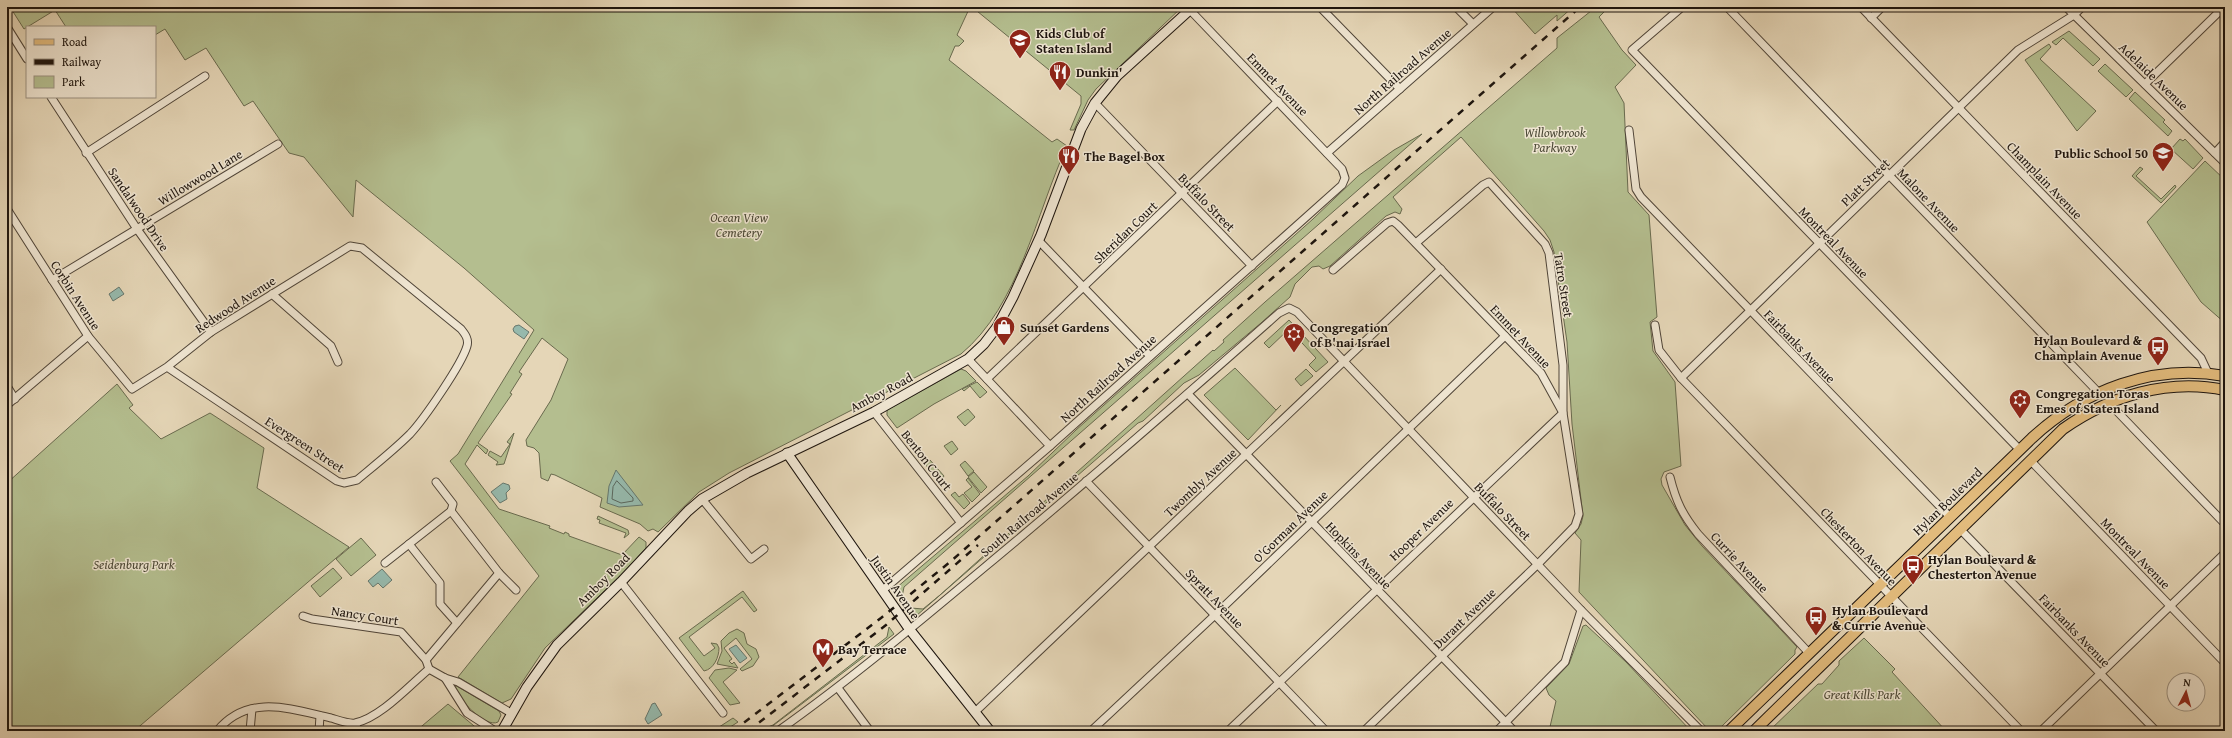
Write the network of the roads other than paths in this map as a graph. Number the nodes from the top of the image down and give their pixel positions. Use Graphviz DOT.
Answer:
graph roads {
  1 [pos="1320,7"];
  2 [pos="1456,7"];
  3 [pos="1493,7"];
  4 [pos="1682,7"];
  5 [pos="1727,7"];
  6 [pos="1860,7"];
  7 [pos="1882,7"];
  8 [pos="2066,7"];
  9 [pos="2082,7"];
  10 [pos="2224,7"];
  11 [pos="1191,8"];
  12 [pos="2074,15"];
  13 [pos="1871,18"];
  14 [pos="1473,24"];
  15 [pos="7,27"];
  16 [pos="26,57"];
  17 [pos="205,76"];
  18 [pos="2145,84"];
  19 [pos="1400,89"];
  20 [pos="52,98"];
  21 [pos="1278,101"];
  22 [pos="1095,103"];
  23 [pos="1958,108"];
  24 [pos="1629,130"];
  25 [pos="2225,142"];
  26 [pos="278,144"];
  27 [pos="86,153"];
  28 [pos="1327,153"];
  29 [pos="2215,153"];
  30 [pos="2225,163"];
  31 [pos="1889,176"];
  32 [pos="1345,178"];
  33 [pos="1182,194"];
  34 [pos="7,209"];
  35 [pos="137,229"];
  36 [pos="1039,241"];
  37 [pos="1416,243"];
  38 [pos="1819,244"];
  39 [pos="355,245"];
  40 [pos="1252,266"];
  41 [pos="1440,269"];
  42 [pos="1333,270"];
  43 [pos="52,280"];
  44 [pos="1084,287"];
  45 [pos="272,294"];
  46 [pos="1289,308"];
  47 [pos="1750,311"];
  48 [pos="1655,325"];
  49 [pos="210,332"];
  50 [pos="88,336"];
  51 [pos="1505,336"];
  52 [pos="1150,356"];
  53 [pos="968,359"];
  54 [pos="338,362"];
  55 [pos="1343,362"];
  56 [pos="167,367"];
  57 [pos="2208,373"];
  58 [pos="2225,376"];
  59 [pos="1681,378"];
  60 [pos="987,379"];
  61 [pos="7,386"];
  62 [pos="132,389"];
  63 [pos="2225,390"];
  64 [pos="2098,392"];
  65 [pos="1188,394"];
  66 [pos="15,399"];
  67 [pos="2109,403"];
  68 [pos="7,405"];
  69 [pos="874,412"];
  70 [pos="1563,413"];
  71 [pos="1408,429"];
  72 [pos="1050,446"];
  73 [pos="2020,450"];
  74 [pos="787,453"];
  75 [pos="1246,455"];
  76 [pos="2030,460"];
  77 [pos="1670,477"];
  78 [pos="1086,481"];
  79 [pos="436,482"];
  80 [pos="1473,496"];
  81 [pos="702,498"];
  82 [pos="451,511"];
  83 [pos="1950,517"];
  84 [pos="1578,521"];
  85 [pos="1311,522"];
  86 [pos="961,523"];
  87 [pos="2225,524"];
  88 [pos="1960,529"];
  89 [pos="409,544"];
  90 [pos="1149,547"];
  91 [pos="764,549"];
  92 [pos="2225,553"];
  93 [pos="385,563"];
  94 [pos="1538,564"];
  95 [pos="499,573"];
  96 [pos="621,582"];
  97 [pos="1880,584"];
  98 [pos="516,590"];
  99 [pos="883,590"];
  100 [pos="1376,590"];
  101 [pos="1892,597"];
  102 [pos="2171,607"];
  103 [pos="1581,610"];
  104 [pos="303,616"];
  105 [pos="1215,616"];
  106 [pos="457,623"];
  107 [pos="910,630"];
  108 [pos="1809,653"];
  109 [pos="1441,657"];
  110 [pos="426,660"];
  111 [pos="2225,662"];
  112 [pos="429,669"];
  113 [pos="2101,674"];
  114 [pos="445,678"];
  115 [pos="1279,683"];
  116 [pos="838,688"];
  117 [pos="252,709"];
  118 [pos="975,712"];
  119 [pos="510,713"];
  120 [pos="723,714"];
  121 [pos="320,716"];
  122 [pos="1506,722"];
  123 [pos="354,724"];
  124 [pos="217,731"];
  125 [pos="250,731"];
  126 [pos="319,731"];
  127 [pos="360,731"];
  128 [pos="495,731"];
  129 [pos="502,731"];
  130 [pos="778,731"];
  131 [pos="870,731"];
  132 [pos="990,731"];
  133 [pos="1090,731"];
  134 [pos="1228,731"];
  135 [pos="1326,731"];
  136 [pos="1364,731"];
  137 [pos="1497,731"];
  138 [pos="1514,731"];
  139 [pos="1701,731"];
  140 [pos="1729,731"];
  141 [pos="1754,731"];
  142 [pos="2020,731"];
  143 [pos="2041,731"];
  144 [pos="2156,731"];
  1 -- 19 [label="street"];
  2 -- 14 [label="street"];
  3 -- 14 [label="street, North Railroad Avenue"];
  4 -- 38 [label="street, Montreal Avenue"];
  5 -- 31 [label="street, Malone Avenue"];
  6 -- 13 [label="street, Champlain Avenue"];
  7 -- 13 [label="street"];
  8 -- 12 [label="street, Adelaide Avenue"];
  9 -- 12 [label="street, Platt Street"];
  10 -- 18 [label="street"];
  11 -- 21 [label="street, Emmet Avenue"];
  11 -- 22 [label="main road, Amboy Road"];
  12 -- 18 [label="street, Adelaide Avenue"];
  12 -- 23 [label="street, Platt Street"];
  13 -- 23 [label="street, Champlain Avenue"];
  14 -- 19 [label="street, North Railroad Avenue"];
  15 -- 16 [label="street"];
  17 -- 27 [label="street"];
  18 -- 29 [label="street, Adelaide Avenue"];
  19 -- 28 [label="street, North Railroad Avenue"];
  20 -- 27 [label="street, Sandalwood Drive"];
  21 -- 28 [label="street, Emmet Avenue"];
  21 -- 33 [label="street, Sheridan Court"];
  22 -- 33 [label="street, Buffalo Street"];
  22 -- 36 [label="main road, Amboy Road"];
  23 -- 31 [label="street, Platt Street"];
  23 -- 57 [label="street, Champlain Avenue"];
  24 -- 47 [label="street, Fairbanks Avenue"];
  25 -- 29 [label="street"];
  26 -- 35 [label="street, Willowwood Lane"];
  27 -- 35 [label="street, Sandalwood Drive"];
  28 -- 32 [label="street, Emmet Avenue"];
  29 -- 30 [label="street, Adelaide Avenue"];
  31 -- 38 [label="street, Platt Street"];
  31 -- 64 [label="street, Malone Avenue"];
  32 -- 40 [label="street, North Railroad Avenue"];
  33 -- 40 [label="street, Buffalo Street"];
  33 -- 44 [label="street, Sheridan Court"];
  34 -- 43 [label="street, Corbin Avenue"];
  35 -- 43 [label="street, Willowwood Lane"];
  35 -- 49 [label="street, Sandalwood Drive"];
  36 -- 44 [label="street"];
  36 -- 53 [label="main road, Amboy Road"];
  37 -- 41 [label="street, Emmet Avenue"];
  37 -- 42 [label="street, Emmet Avenue"];
  37 -- 70 [label="street, Tatro Street"];
  38 -- 47 [label="street, Platt Street"];
  38 -- 73 [label="street, Montreal Avenue"];
  39 -- 45 [label="street, Redwood Avenue"];
  39 -- 56 [label="street, Evergreen Street"];
  40 -- 52 [label="street, North Railroad Avenue"];
  41 -- 51 [label="street, Emmet Avenue"];
  41 -- 55 [label="street, Twombly Avenue"];
  43 -- 50 [label="street, Corbin Avenue"];
  44 -- 52 [label="street"];
  44 -- 60 [label="street, Sheridan Court"];
  45 -- 49 [label="street, Redwood Avenue"];
  45 -- 54 [label="street"];
  46 -- 55 [label="street, Buffalo Street"];
  46 -- 65 [label="street, South Railroad Avenue"];
  47 -- 59 [label="street, Platt Street"];
  47 -- 83 [label="street, Fairbanks Avenue"];
  48 -- 59 [label="street"];
  49 -- 56 [label="street, Redwood Avenue"];
  50 -- 62 [label="street, Corbin Avenue"];
  50 -- 66 [label="street"];
  51 -- 70 [label="street, Emmet Avenue"];
  51 -- 71 [label="street, O'Gorman Avenue"];
  52 -- 72 [label="street, North Railroad Avenue"];
  53 -- 60 [label="street"];
  53 -- 69 [label="main road, Amboy Road"];
  55 -- 71 [label="street, Buffalo Street"];
  55 -- 75 [label="street, Twombly Avenue"];
  56 -- 62 [label="street, Redwood Avenue"];
  57 -- 58 [label="main road, Hylan Boulevard"];
  57 -- 64 [label="main road, Hylan Boulevard"];
  59 -- 97 [label="street, Chesterton Avenue"];
  60 -- 72 [label="street"];
  61 -- 66 [label="street"];
  63 -- 67 [label="main road"];
  64 -- 73 [label="main road, Hylan Boulevard"];
  65 -- 75 [label="street, Hopkins Avenue"];
  65 -- 78 [label="street, South Railroad Avenue"];
  66 -- 68 [label="street"];
  67 -- 76 [label="main road"];
  67 -- 87 [label="street"];
  69 -- 74 [label="main road, Amboy Road"];
  69 -- 86 [label="street, Benton Court"];
  70 -- 80 [label="street, Hooper Avenue"];
  70 -- 84 [label="street, Emmet Avenue"];
  71 -- 80 [label="street, Buffalo Street"];
  71 -- 85 [label="street, O'Gorman Avenue"];
  72 -- 86 [label="street, North Railroad Avenue"];
  73 -- 83 [label="main road, Hylan Boulevard"];
  74 -- 81 [label="main road, Amboy Road"];
  74 -- 99 [label="main road, Justin Avenue"];
  75 -- 85 [label="street, Hopkins Avenue"];
  75 -- 90 [label="street, Twombly Avenue"];
  76 -- 88 [label="main road"];
  76 -- 102 [label="street, Montreal Avenue"];
  77 -- 108 [label="street, Currie Avenue"];
  78 -- 90 [label="street, Spratt Avenue"];
  78 -- 107 [label="street, South Railroad Avenue"];
  79 -- 82 [label="street"];
  80 -- 94 [label="street, Buffalo Street"];
  80 -- 100 [label="street, Hooper Avenue"];
  81 -- 91 [label="street"];
  81 -- 96 [label="main road, Amboy Road"];
  82 -- 89 [label="street"];
  82 -- 95 [label="street"];
  83 -- 97 [label="main road, Hylan Boulevard"];
  84 -- 94 [label="street, Durant Avenue"];
  85 -- 100 [label="street, Hopkins Avenue"];
  85 -- 105 [label="street, O'Gorman Avenue"];
  86 -- 99 [label="street, North Railroad Avenue"];
  88 -- 101 [label="main road"];
  88 -- 113 [label="street, Fairbanks Avenue"];
  89 -- 93 [label="street"];
  89 -- 106 [label="street"];
  90 -- 105 [label="street, Spratt Avenue"];
  90 -- 118 [label="street, Twombly Avenue"];
  92 -- 102 [label="street"];
  94 -- 103 [label="street, Buffalo Street"];
  94 -- 109 [label="street, Durant Avenue"];
  95 -- 98 [label="street"];
  95 -- 106 [label="street"];
  96 -- 119 [label="main road, Amboy Road"];
  96 -- 120 [label="street"];
  97 -- 101 [label="street, Chesterton Avenue"];
  97 -- 108 [label="main road, Hylan Boulevard"];
  99 -- 107 [label="main road, Justin Avenue"];
  100 -- 109 [label="street, Hopkins Avenue"];
  100 -- 115 [label="street, Hooper Avenue"];
  101 -- 141 [label="main road"];
  101 -- 142 [label="street, Chesterton Avenue"];
  102 -- 111 [label="street, Montreal Avenue"];
  102 -- 113 [label="street"];
  103 -- 122 [label="street"];
  103 -- 139 [label="street, Buffalo Street"];
  104 -- 110 [label="street, Nancy Court"];
  105 -- 115 [label="street, Spratt Avenue"];
  105 -- 133 [label="street, O'Gorman Avenue"];
  106 -- 110 [label="street"];
  107 -- 116 [label="street, South Railroad Avenue"];
  107 -- 118 [label="main road, Justin Avenue"];
  108 -- 140 [label="main road, Hylan Boulevard"];
  109 -- 122 [label="street, Hopkins Avenue"];
  109 -- 136 [label="street, Durant Avenue"];
  110 -- 112 [label="street, Nancy Court"];
  112 -- 114 [label="street"];
  112 -- 123 [label="street"];
  113 -- 143 [label="street"];
  113 -- 144 [label="street, Fairbanks Avenue"];
  114 -- 119 [label="street"];
  114 -- 128 [label="street"];
  115 -- 134 [label="street, Hooper Avenue"];
  115 -- 135 [label="street, Spratt Avenue"];
  116 -- 130 [label="street, South Railroad Avenue"];
  116 -- 131 [label="street"];
  117 -- 121 [label="street"];
  117 -- 124 [label="street"];
  117 -- 125 [label="street"];
  118 -- 132 [label="main road, Justin Avenue"];
  119 -- 129 [label="main road, Amboy Road"];
  121 -- 123 [label="street"];
  121 -- 126 [label="street"];
  122 -- 137 [label="street"];
  122 -- 138 [label="street, Hopkins Avenue"];
  123 -- 127 [label="street"];
}
